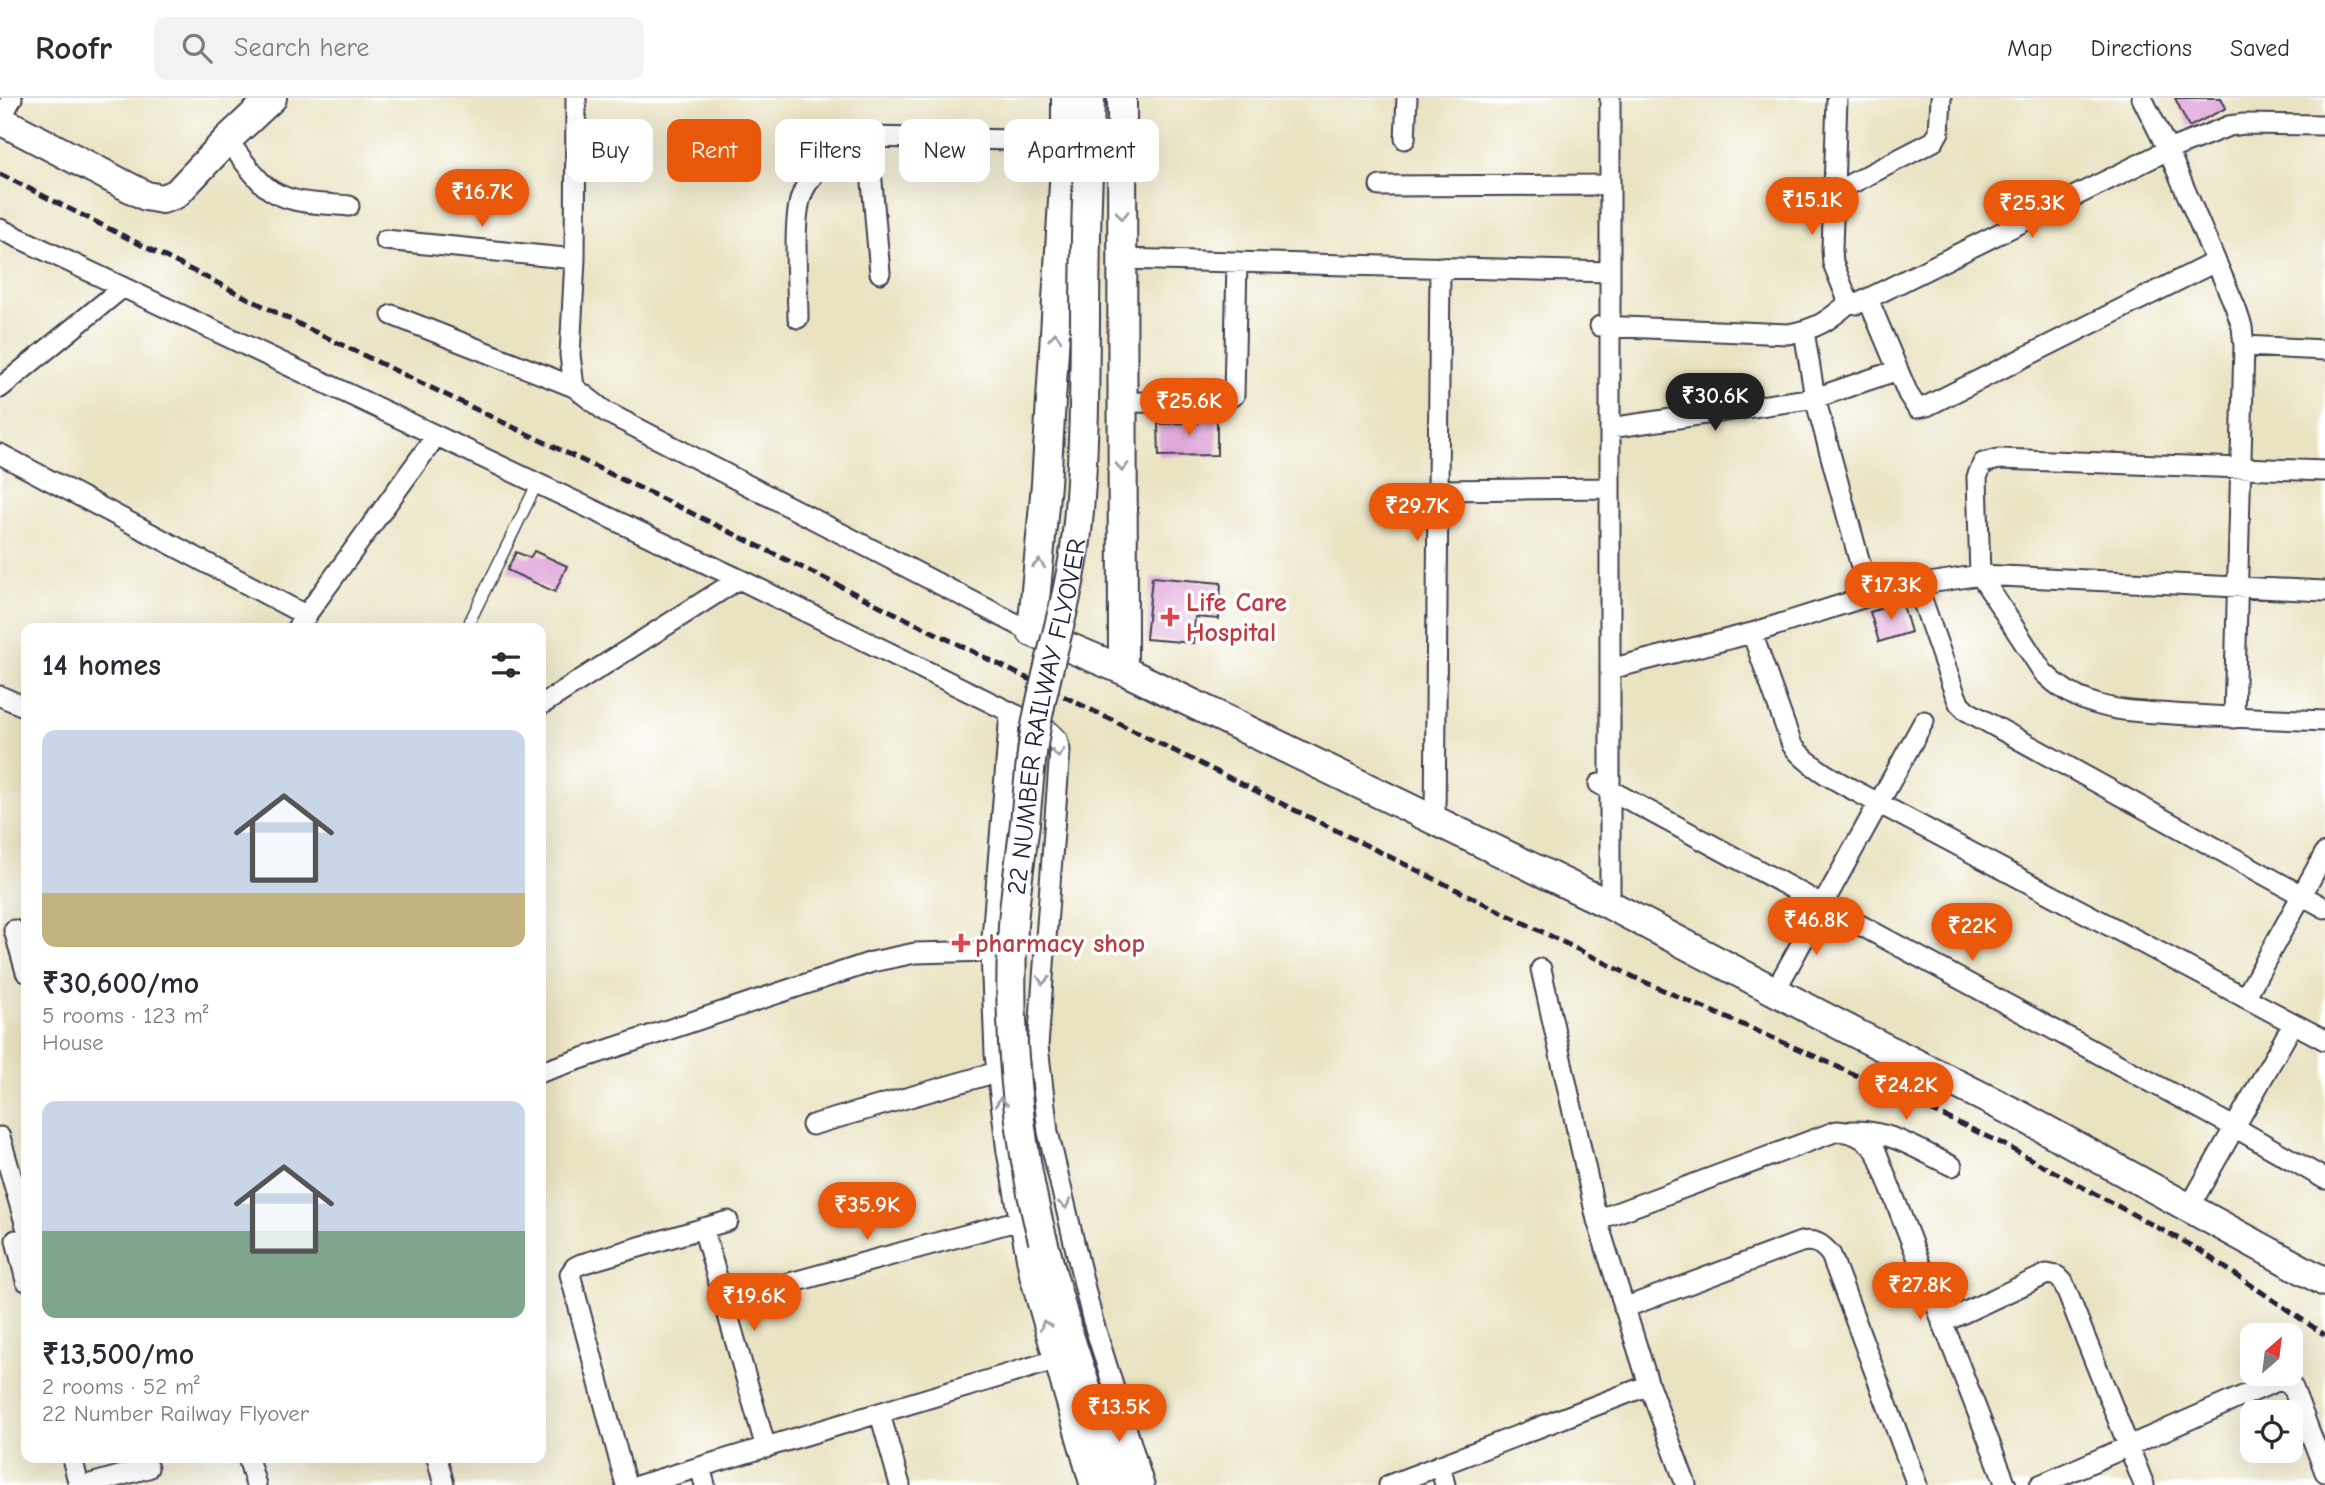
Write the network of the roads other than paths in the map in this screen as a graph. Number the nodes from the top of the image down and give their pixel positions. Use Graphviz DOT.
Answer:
graph roads {
  1 [pos="12,98"];
  2 [pos="576,98"];
  3 [pos="1066,98"];
  4 [pos="1090,98"];
  5 [pos="1122,98"];
  6 [pos="1407,98"];
  7 [pos="1599,98"];
  8 [pos="1610,98"];
  9 [pos="1837,98"];
  10 [pos="1941,98"];
  11 [pos="2141,98"];
  12 [pos="258,103"];
  13 [pos="1066,119"];
  14 [pos="0,120"];
  15 [pos="2325,125"];
  16 [pos="885,137"];
  17 [pos="1405,139"];
  18 [pos="227,140"];
  19 [pos="1004,140"];
  20 [pos="2168,150"];
  21 [pos="809,182"];
  22 [pos="872,182"];
  23 [pos="1064,182"];
  24 [pos="1600,185"];
  25 [pos="1380,186"];
  26 [pos="1835,192"];
  27 [pos="349,206"];
  28 [pos="0,229"];
  29 [pos="385,240"];
  30 [pos="575,259"];
  31 [pos="1122,259"];
  32 [pos="1237,262"];
  33 [pos="2215,262"];
  34 [pos="1440,267"];
  35 [pos="1605,272"];
  36 [pos="880,273"];
  37 [pos="122,288"];
  38 [pos="1859,301"];
  39 [pos="392,315"];
  40 [pos="798,318"];
  41 [pos="1605,327"];
  42 [pos="1804,331"];
  43 [pos="2244,346"];
  44 [pos="2325,350"];
  45 [pos="1898,370"];
  46 [pos="575,387"];
  47 [pos="0,388"];
  48 [pos="1815,398"];
  49 [pos="1122,402"];
  50 [pos="1610,428"];
  51 [pos="436,436"];
  52 [pos="0,454"];
  53 [pos="2239,466"];
  54 [pos="2325,471"];
  55 [pos="537,484"];
  56 [pos="1604,488"];
  57 [pos="1438,490"];
  58 [pos="1980,575"];
  59 [pos="739,579"];
  60 [pos="1917,585"];
  61 [pos="2236,587"];
  62 [pos="2325,591"];
  63 [pos="1869,596"];
  64 [pos="470,621"];
  65 [pos="302,622"];
  66 [pos="1032,632"];
  67 [pos="1752,633"];
  68 [pos="1610,669"];
  69 [pos="1123,670"];
  70 [pos="0,696"];
  71 [pos="546,702"];
  72 [pos="21,704"];
  73 [pos="1010,713"];
  74 [pos="2234,718"];
  75 [pos="1924,720"];
  76 [pos="2325,721"];
  77 [pos="1604,787"];
  78 [pos="1878,803"];
  79 [pos="1435,819"];
  80 [pos="2325,853"];
  81 [pos="2301,895"];
  82 [pos="1605,903"];
  83 [pos="1822,904"];
  84 [pos="2325,908"];
  85 [pos="13,930"];
  86 [pos="991,951"];
  87 [pos="21,956"];
  88 [pos="1541,970"];
  89 [pos="1775,991"];
  90 [pos="2245,998"];
  91 [pos="2293,1024"];
  92 [pos="2325,1040"];
  93 [pos="546,1070"];
  94 [pos="997,1072"];
  95 [pos="812,1125"];
  96 [pos="2236,1128"];
  97 [pos="1849,1131"];
  98 [pos="0,1137"];
  99 [pos="1952,1166"];
  100 [pos="2325,1179"];
  101 [pos="2190,1206"];
  102 [pos="1020,1220"];
  103 [pos="1597,1220"];
  104 [pos="728,1221"];
  105 [pos="704,1228"];
  106 [pos="17,1236"];
  107 [pos="21,1256"];
  108 [pos="2325,1282"];
  109 [pos="724,1301"];
  110 [pos="1624,1308"];
  111 [pos="1942,1323"];
  112 [pos="1055,1360"];
  113 [pos="1649,1385"];
  114 [pos="1093,1409"];
  115 [pos="880,1414"];
  116 [pos="766,1448"];
  117 [pos="2129,1448"];
  118 [pos="73,1463"];
  119 [pos="249,1463"];
  120 [pos="437,1463"];
  121 [pos="1440,1465"];
  122 [pos="148,1468"];
  123 [pos="2325,1472"];
  124 [pos="702,1476"];
  125 [pos="79,1485"];
  126 [pos="87,1485"];
  127 [pos="256,1485"];
  128 [pos="444,1485"];
  129 [pos="626,1485"];
  130 [pos="640,1485"];
  131 [pos="900,1485"];
  132 [pos="1090,1485"];
  133 [pos="1104,1485"];
  134 [pos="1127,1485"];
  135 [pos="1144,1485"];
  136 [pos="1389,1485"];
  137 [pos="1445,1485"];
  138 [pos="1686,1485"];
  139 [pos="1917,1485"];
  140 [pos="2006,1485"];
  141 [pos="2040,1485"];
  142 [pos="2144,1485"];
  1 -- 14 [label="street"];
  2 -- 30 [label="street"];
  3 -- 13 [label="street"];
  4 -- 114 [label="street, 22 NUMBER RAILWAY FLYOVER, bridge"];
  5 -- 31 [label="street, one-way"];
  6 -- 17 [label="street"];
  7 -- 24 [label="street"];
  8 -- 35 [label="street"];
  9 -- 26 [label="street"];
  10 -- 26 [label="street"];
  11 -- 20 [label="street"];
  12 -- 18 [label="street"];
  14 -- 18 [label="street"];
  15 -- 20 [label="street"];
  16 -- 19 [label="street"];
  18 -- 27 [label="street"];
  20 -- 33 [label="street"];
  20 -- 38 [label="street"];
  21 -- 40 [label="street"];
  22 -- 36 [label="street"];
  66 -- 23 [label="street, one-way"];
  24 -- 25 [label="street"];
  24 -- 35 [label="street"];
  26 -- 38 [label="street"];
  28 -- 37 [label="street"];
  29 -- 30 [label="street"];
  30 -- 46 [label="street"];
  31 -- 32 [label="street"];
  31 -- 49 [label="street"];
  32 -- 34 [label="street"];
  32 -- 49 [label="street"];
  33 -- 43 [label="street"];
  33 -- 45 [label="street"];
  34 -- 35 [label="street"];
  34 -- 57 [label="street"];
  35 -- 41 [label="street"];
  37 -- 47 [label="street"];
  37 -- 51 [label="street"];
  38 -- 42 [label="street"];
  38 -- 45 [label="street"];
  39 -- 46 [label="street"];
  41 -- 42 [label="street"];
  41 -- 50 [label="street"];
  41 -- 56 [label="street"];
  42 -- 48 [label="street"];
  43 -- 44 [label="street"];
  43 -- 53 [label="street"];
  45 -- 48 [label="street"];
  46 -- 66 [label="street"];
  48 -- 50 [label="street"];
  48 -- 63 [label="street"];
  49 -- 69 [label="street, one-way"];
  50 -- 56 [label="street"];
  51 -- 55 [label="street"];
  51 -- 65 [label="street"];
  52 -- 65 [label="street"];
  53 -- 54 [label="street"];
  53 -- 58 [label="street"];
  53 -- 61 [label="street"];
  55 -- 59 [label="street"];
  55 -- 64 [label="lane"];
  56 -- 57 [label="street"];
  56 -- 68 [label="street"];
  56 -- 77 [label="street"];
  57 -- 79 [label="street"];
  58 -- 60 [label="street"];
  58 -- 61 [label="street"];
  58 -- 74 [label="street"];
  59 -- 71 [label="street"];
  59 -- 73 [label="street"];
  60 -- 63 [label="street"];
  60 -- 81 [label="street"];
  61 -- 62 [label="street"];
  61 -- 74 [label="street"];
  63 -- 67 [label="street"];
  66 -- 69 [label="street"];
  67 -- 68 [label="street"];
  67 -- 78 [label="street"];
  68 -- 77 [label="street"];
  69 -- 79 [label="street"];
  70 -- 72 [label="street"];
  73 -- 86 [label="street"];
  73 -- 135 [label="street, one-way"];
  74 -- 76 [label="street"];
  75 -- 78 [label="street"];
  77 -- 82 [label="street"];
  77 -- 83 [label="street"];
  78 -- 83 [label="street"];
  78 -- 90 [label="street"];
  79 -- 82 [label="street"];
  80 -- 81 [label="street"];
  81 -- 84 [label="street"];
  81 -- 90 [label="street"];
  82 -- 89 [label="street"];
  83 -- 89 [label="street"];
  83 -- 96 [label="street"];
  85 -- 87 [label="street"];
  86 -- 93 [label="street"];
  86 -- 94 [label="street"];
  88 -- 103 [label="street"];
  89 -- 101 [label="street"];
  90 -- 91 [label="street"];
  91 -- 92 [label="street"];
  91 -- 96 [label="street"];
  94 -- 95 [label="street"];
  102 -- 94 [label="street, one-way"];
  96 -- 100 [label="street"];
  96 -- 101 [label="street"];
  97 -- 99 [label="street"];
  97 -- 103 [label="street"];
  97 -- 111 [label="street"];
  98 -- 106 [label="street"];
  101 -- 108 [label="street"];
  102 -- 109 [label="street"];
  112 -- 102 [label="street, one-way"];
  103 -- 110 [label="street"];
  104 -- 105 [label="street"];
  105 -- 109 [label="street"];
  105 -- 129 [label="street"];
  106 -- 107 [label="street"];
  109 -- 116 [label="street"];
  110 -- 113 [label="street"];
  110 -- 139 [label="street"];
  111 -- 117 [label="street"];
  111 -- 140 [label="street"];
  112 -- 115 [label="street"];
  112 -- 132 [label="street"];
  113 -- 121 [label="street"];
  113 -- 138 [label="street"];
  114 -- 133 [label="street, 22 NUMBER RAILWAY FLYOVER"];
  114 -- 134 [label="street, 22 NUMBER RAILWAY FLYOVER"];
  115 -- 116 [label="street"];
  115 -- 131 [label="street"];
  116 -- 124 [label="street"];
  117 -- 123 [label="street"];
  117 -- 141 [label="street"];
  117 -- 142 [label="street"];
  118 -- 125 [label="street"];
  119 -- 127 [label="street"];
  120 -- 128 [label="street"];
  121 -- 136 [label="street"];
  121 -- 137 [label="street"];
  122 -- 126 [label="street"];
  124 -- 130 [label="street"];
}
